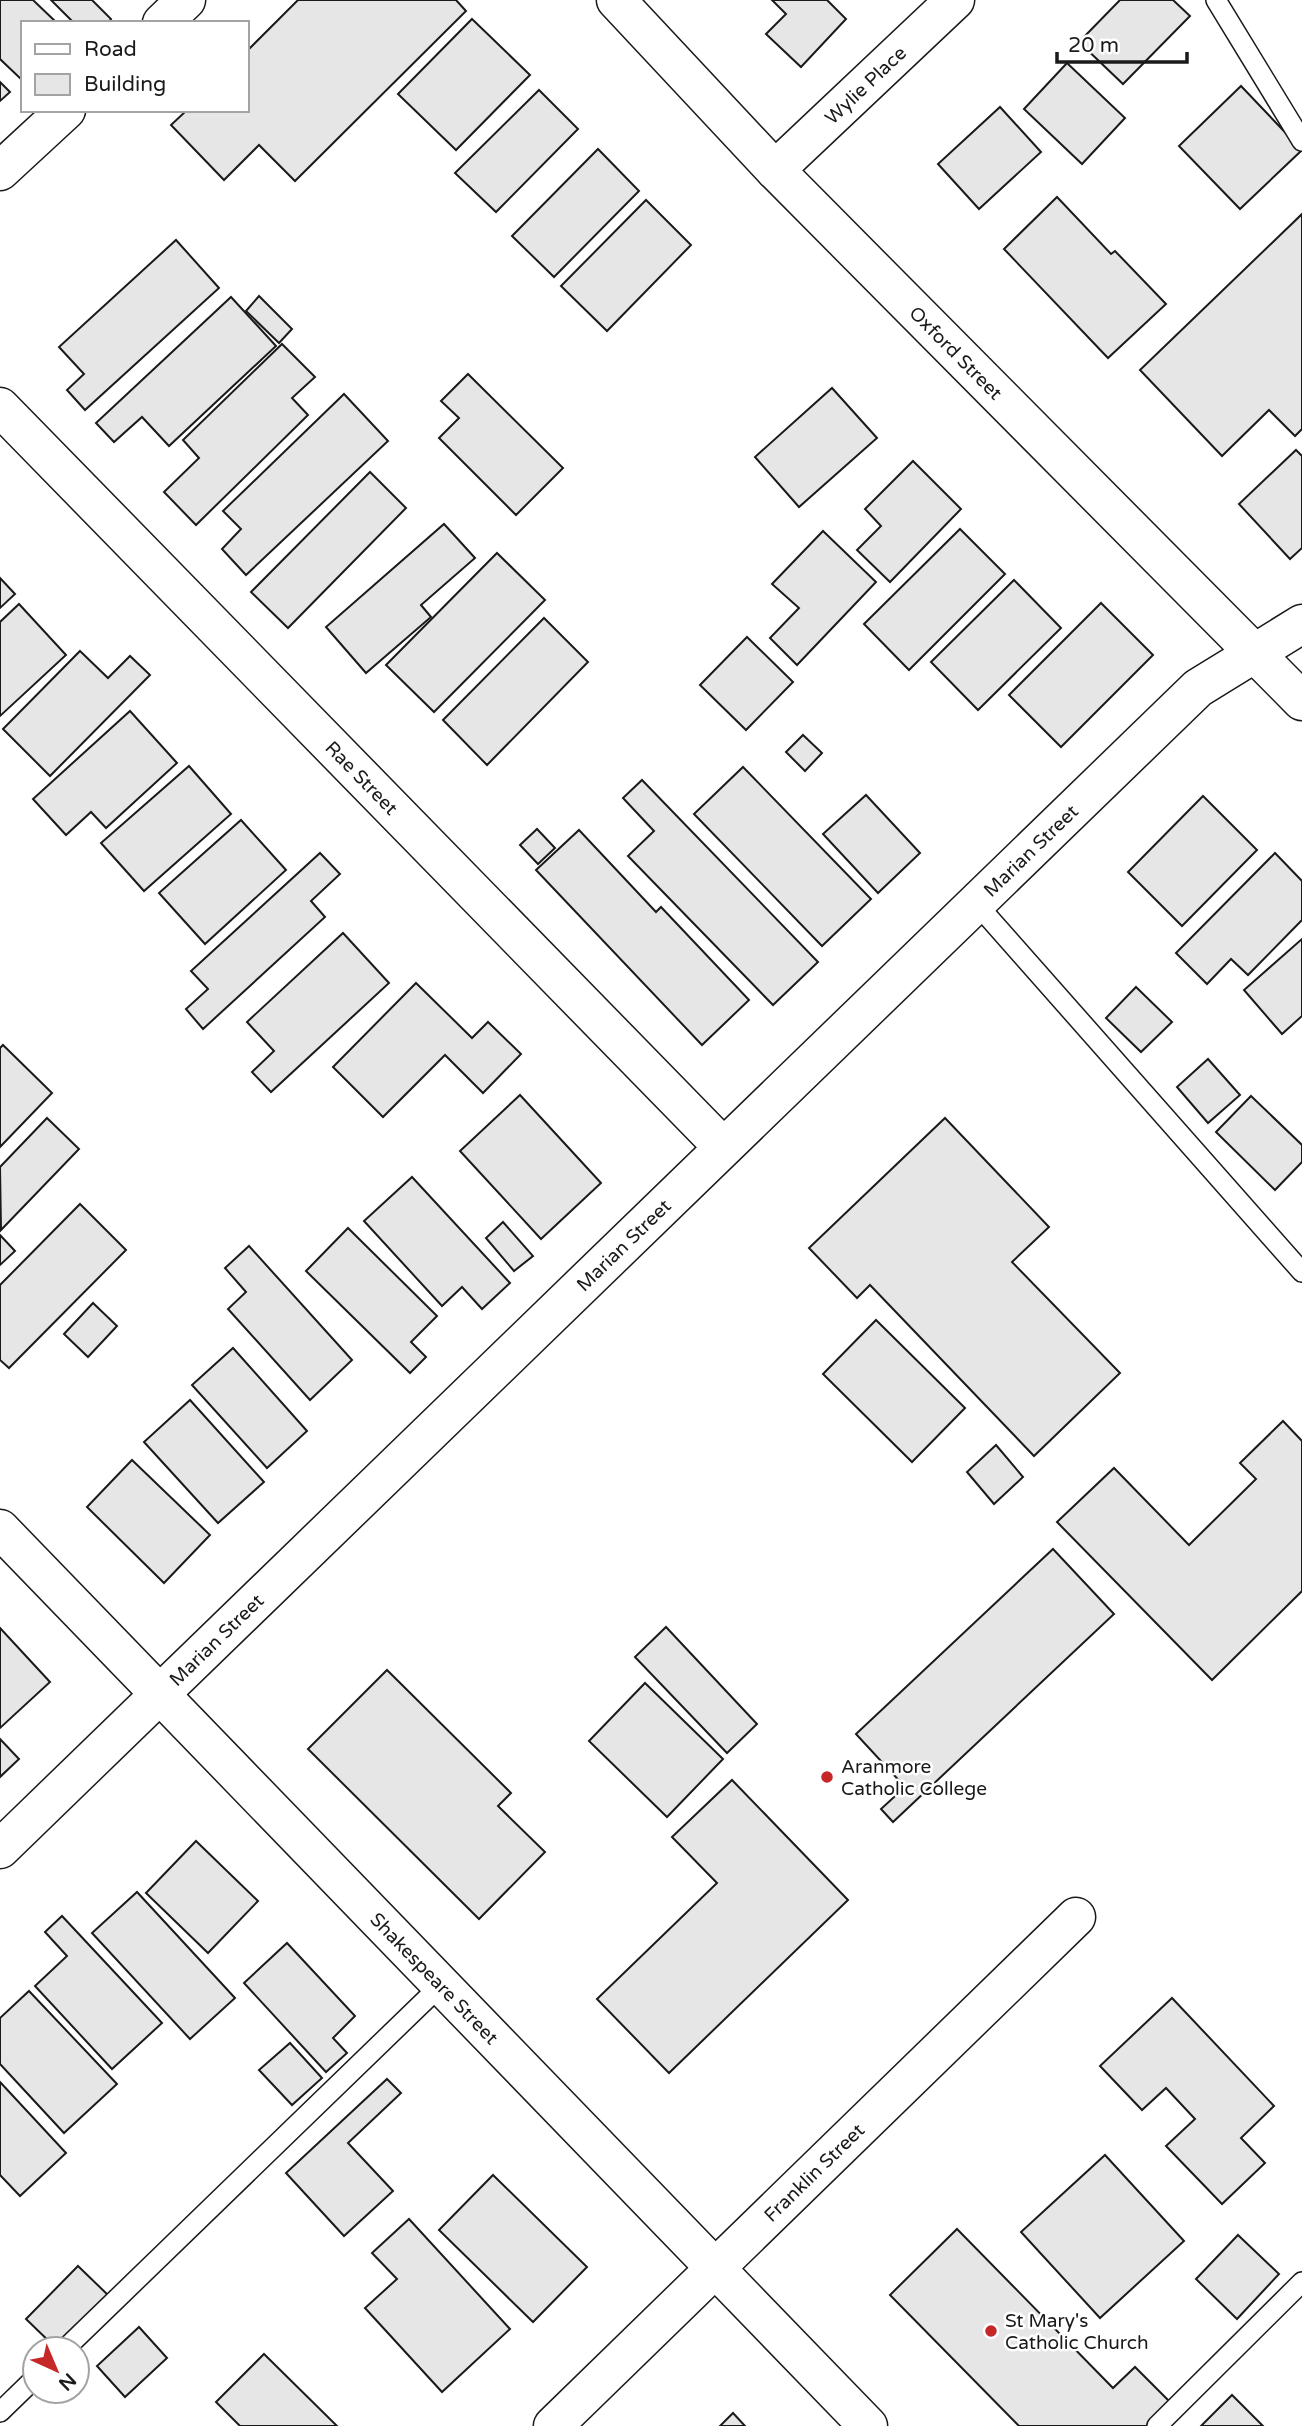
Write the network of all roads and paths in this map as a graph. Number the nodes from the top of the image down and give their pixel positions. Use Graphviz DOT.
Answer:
graph roads {
  1 [pos="186,0"];
  2 [pos="616,0"];
  3 [pos="955,0"];
  4 [pos="1216,0"];
  5 [pos="164,21"];
  6 [pos="64,112"];
  7 [pos="1302,141"];
  8 [pos="775,170"];
  9 [pos="0,171"];
  10 [pos="0,407"];
  11 [pos="1302,624"];
  12 [pos="1256,653"];
  13 [pos="1302,701"];
  14 [pos="975,902"];
  15 [pos="723,1147"];
  16 [pos="1302,1272"];
  17 [pos="0,1529"];
  18 [pos="159,1694"];
  19 [pos="0,1849"];
  20 [pos="1076,1917"];
  21 [pos="441,1984"];
  22 [pos="715,2268"];
  23 [pos="1302,2283"];
  24 [pos="79,2335"];
  25 [pos="21,2392"];
  26 [pos="0,2412"];
  27 [pos="553,2426"];
  28 [pos="868,2426"];
  29 [pos="1157,2426"];
  1 -- 5 [label="street"];
  2 -- 8 [label="street, Oxford Street"];
  3 -- 8 [label="street, Wylie Place"];
  4 -- 7 [label="lane"];
  6 -- 9 [label="street"];
  8 -- 12 [label="street, Oxford Street"];
  10 -- 15 [label="street, Rae Street"];
  11 -- 12 [label="street, Marian Street"];
  12 -- 13 [label="street, Oxford Street"];
  12 -- 14 [label="street, Marian Street"];
  14 -- 15 [label="street, Marian Street"];
  14 -- 16 [label="lane"];
  15 -- 18 [label="street, Marian Street"];
  17 -- 18 [label="street, Shakespeare Street"];
  18 -- 19 [label="street, Marian Street"];
  18 -- 21 [label="street, Shakespeare Street"];
  20 -- 22 [label="street, Franklin Street"];
  21 -- 22 [label="street, Shakespeare Street"];
  21 -- 24 [label="lane"];
  22 -- 27 [label="street, Franklin Street"];
  22 -- 28 [label="street, Shakespeare Street"];
  23 -- 29 [label="lane"];
  25 -- 26 [label="lane"];
}
